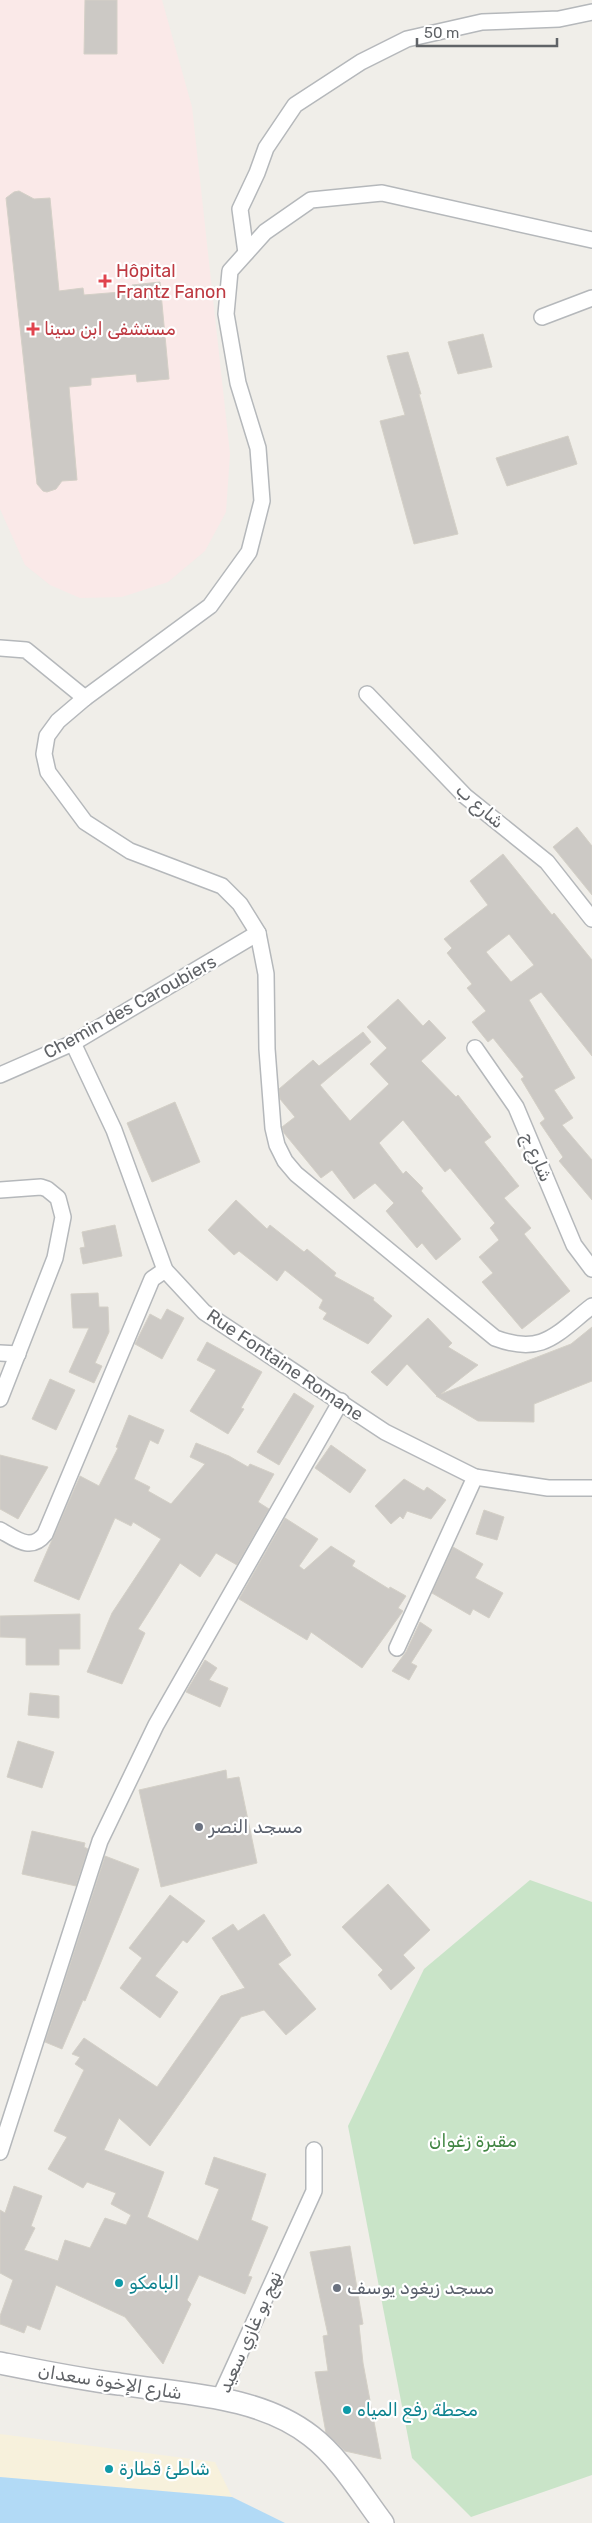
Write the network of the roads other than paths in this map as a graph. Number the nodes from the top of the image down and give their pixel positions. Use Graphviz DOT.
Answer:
graph roads {
  1 [pos="592,12"];
  2 [pos="592,240"];
  3 [pos="246,253"];
  4 [pos="592,298"];
  5 [pos="542,317"];
  6 [pos="0,648"];
  7 [pos="367,694"];
  8 [pos="85,698"];
  9 [pos="592,919"];
  10 [pos="258,933"];
  11 [pos="73,1042"];
  12 [pos="475,1048"];
  13 [pos="0,1075"];
  14 [pos="0,1190"];
  15 [pos="592,1269"];
  16 [pos="164,1270"];
  17 [pos="592,1306"];
  18 [pos="0,1352"];
  19 [pos="18,1354"];
  20 [pos="0,1399"];
  21 [pos="341,1401"];
  22 [pos="475,1476"];
  23 [pos="592,1488"];
  24 [pos="0,1530"];
  25 [pos="397,1648"];
  26 [pos="314,2150"];
  27 [pos="0,2152"];
  28 [pos="0,2363"];
  29 [pos="219,2399"];
  30 [pos="383,2523"];
  1 -- 3 [label="street"];
  2 -- 3 [label="street"];
  3 -- 8 [label="street"];
  4 -- 5 [label="street"];
  6 -- 8 [label="street"];
  7 -- 9 [label="street, شارع ب"];
  8 -- 10 [label="street"];
  10 -- 11 [label="street, Chemin des Caroubiers"];
  10 -- 17 [label="street"];
  11 -- 13 [label="street, Chemin des Caroubiers"];
  11 -- 16 [label="street, Rue Fontaine Romane"];
  12 -- 15 [label="street, شارع ج"];
  14 -- 19 [label="street"];
  16 -- 21 [label="street, Rue Fontaine Romane"];
  16 -- 24 [label="street"];
  18 -- 19 [label="street"];
  19 -- 20 [label="street"];
  21 -- 22 [label="street, Rue Fontaine Romane"];
  21 -- 27 [label="street"];
  22 -- 23 [label="street, Rue Fontaine Romane"];
  22 -- 25 [label="street"];
  26 -- 29 [label="street, نهج بو غازي سعيد"];
  28 -- 29 [label="street, شارع الإخوة سعدان"];
  29 -- 30 [label="street, نهج بو غازي سعيد"];
}
